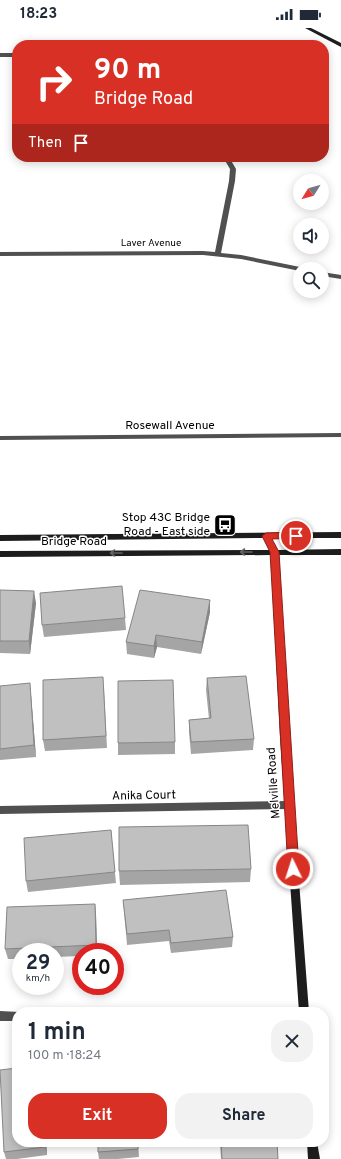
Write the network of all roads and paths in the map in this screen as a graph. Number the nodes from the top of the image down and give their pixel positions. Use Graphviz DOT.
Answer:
graph roads {
  1 [pos="306,28"];
  2 [pos="341,45"];
  3 [pos="12,54"];
  4 [pos="0,55"];
  5 [pos="229,162"];
  6 [pos="0,254"];
  7 [pos="218,254"];
  8 [pos="293,268"];
  9 [pos="329,275"];
  10 [pos="341,277"];
  11 [pos="341,435"];
  12 [pos="0,438"];
  13 [pos="341,535"];
  14 [pos="266,536"];
  15 [pos="0,538"];
  16 [pos="275,552"];
  17 [pos="341,552"];
  18 [pos="0,554"];
  19 [pos="289,805"];
  20 [pos="0,810"];
  21 [pos="304,1007"];
  22 [pos="0,1016"];
  23 [pos="12,1016"];
  24 [pos="313,1147"];
  25 [pos="314,1159"];
  1 -- 2 [label="main road"];
  3 -- 4 [label="street"];
  5 -- 7 [label="street"];
  6 -- 7 [label="street, Laver Avenue"];
  7 -- 8 [label="street, Laver Avenue"];
  9 -- 10 [label="street"];
  11 -- 12 [label="street, Rosewall Avenue"];
  13 -- 14 [label="main road, Bridge Road"];
  14 -- 15 [label="main road, Bridge Road"];
  14 -- 16 [label="main road"];
  16 -- 17 [label="main road, Bridge Road"];
  16 -- 18 [label="main road, Bridge Road, one-way"];
  16 -- 19 [label="main road, Melville Road"];
  19 -- 20 [label="street, Anika Court"];
  19 -- 21 [label="main road, Melville Road"];
  22 -- 23 [label="street"];
  24 -- 25 [label="main road"];
}
